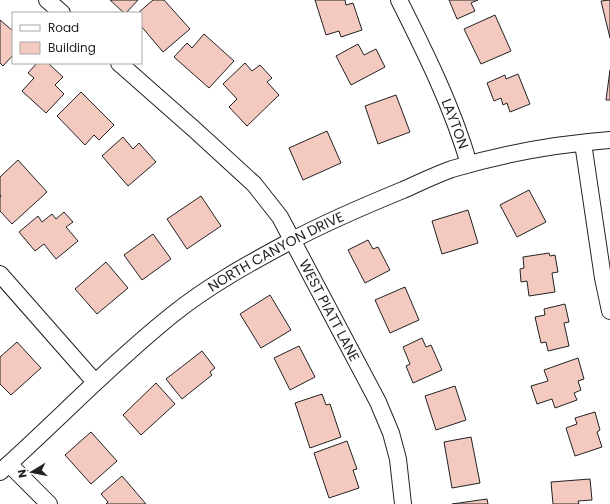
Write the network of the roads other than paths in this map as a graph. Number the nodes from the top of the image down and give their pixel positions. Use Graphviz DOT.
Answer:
graph roads {
  1 [pos="47,0"];
  2 [pos="399,0"];
  3 [pos="61,12"];
  4 [pos="120,64"];
  5 [pos="610,140"];
  6 [pos="583,143"];
  7 [pos="469,164"];
  8 [pos="293,240"];
  9 [pos="0,274"];
  10 [pos="610,311"];
  11 [pos="95,382"];
  12 [pos="5,468"];
  13 [pos="49,504"];
  14 [pos="403,504"];
  1 -- 3 [label="street"];
  2 -- 7 [label="street, LAYTON"];
  4 -- 8 [label="street, WEST PIATT LANE"];
  5 -- 6 [label="street, NORTH CANYON DRIVE"];
  6 -- 7 [label="street, NORTH CANYON DRIVE"];
  6 -- 10 [label="street"];
  7 -- 8 [label="street, NORTH CANYON DRIVE"];
  8 -- 11 [label="street, NORTH CANYON DRIVE"];
  8 -- 14 [label="street, WEST PIATT LANE"];
  9 -- 11 [label="street"];
  11 -- 12 [label="street, NORTH CANYON DRIVE"];
  12 -- 13 [label="street"];
}
